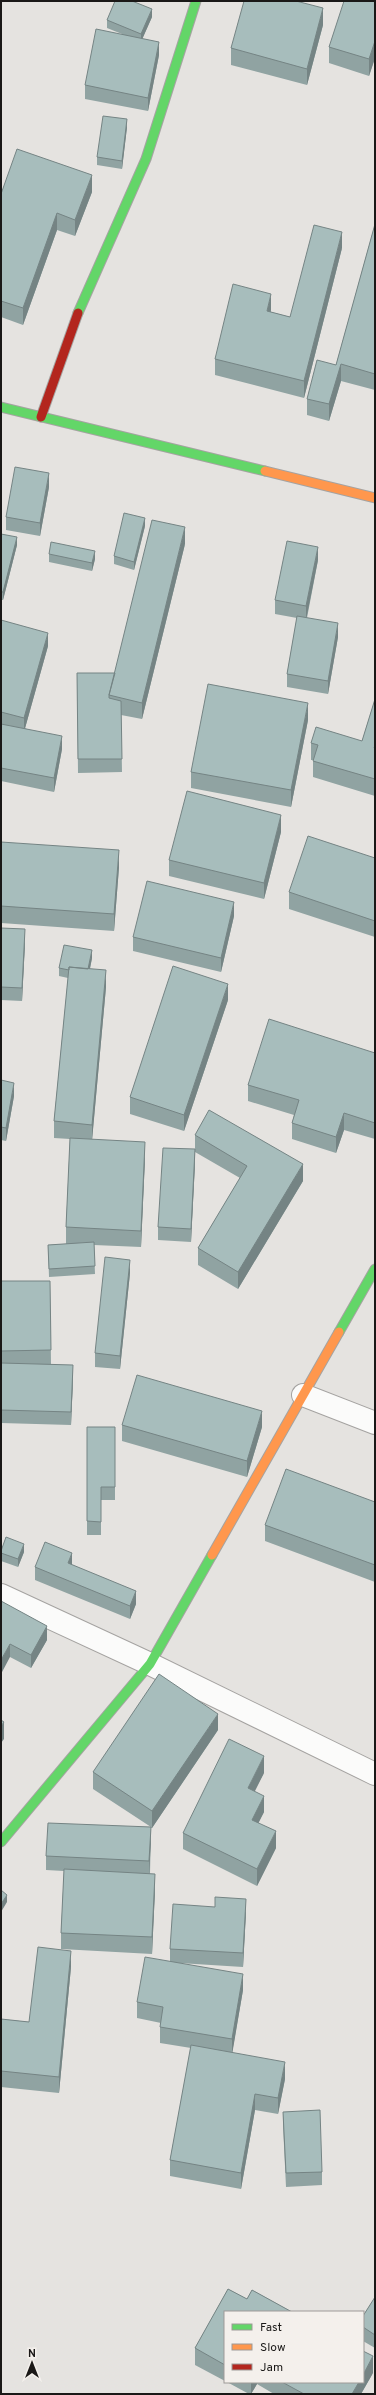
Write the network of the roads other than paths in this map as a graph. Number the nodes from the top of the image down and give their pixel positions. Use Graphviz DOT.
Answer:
graph roads {
  1 [pos="196,1"];
  2 [pos="1,407"];
  3 [pos="41,417"];
  4 [pos="375,498"];
  5 [pos="375,1268"];
  6 [pos="303,1395"];
  7 [pos="375,1423"];
  8 [pos="1,1595"];
  9 [pos="150,1664"];
  10 [pos="375,1774"];
  11 [pos="1,1842"];
  1 -- 3 [label="street"];
  2 -- 3 [label="street"];
  3 -- 4 [label="street"];
  5 -- 6 [label="street"];
  6 -- 7 [label="street"];
  6 -- 9 [label="street"];
  8 -- 9 [label="street"];
  9 -- 10 [label="street"];
  9 -- 11 [label="street"];
}
